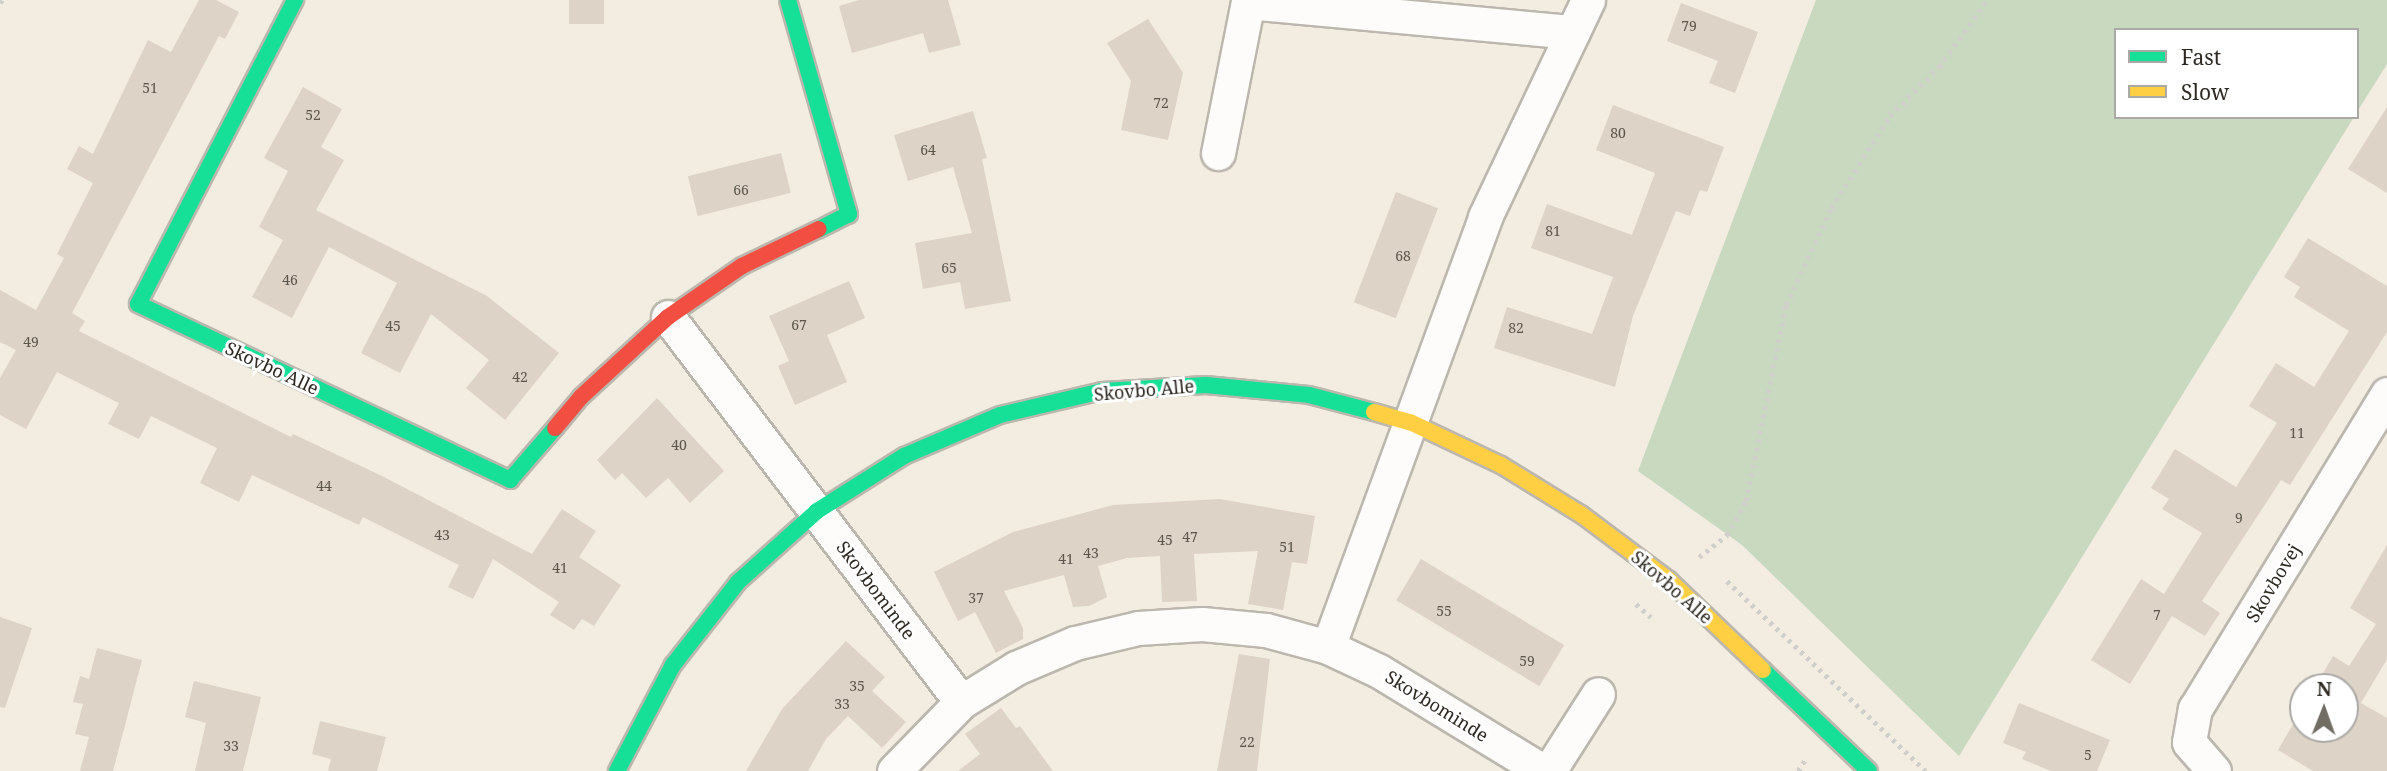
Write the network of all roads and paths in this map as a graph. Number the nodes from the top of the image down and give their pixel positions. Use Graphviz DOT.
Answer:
graph roads {
  1 [pos="295,0"];
  2 [pos="789,0"];
  3 [pos="1588,0"];
  4 [pos="1987,0"];
  5 [pos="1573,32"];
  6 [pos="1218,153"];
  7 [pos="668,317"];
  8 [pos="2387,394"];
  9 [pos="1410,422"];
  10 [pos="817,511"];
  11 [pos="1689,549"];
  12 [pos="1699,557"];
  13 [pos="1708,565"];
  14 [pos="1717,573"];
  15 [pos="1625,595"];
  16 [pos="1655,620"];
  17 [pos="1328,647"];
  18 [pos="1598,694"];
  19 [pos="961,702"];
  20 [pos="1795,751"];
  21 [pos="1805,760"];
  22 [pos="1810,766"];
  23 [pos="617,771"];
  24 [pos="894,771"];
  25 [pos="1543,771"];
  26 [pos="1549,771"];
  27 [pos="1798,771"];
  28 [pos="1869,771"];
  29 [pos="1926,771"];
  30 [pos="2214,771"];
  1 -- 7 [label="street, Skovbo Alle"];
  2 -- 7 [label="street, Skovbo Alle"];
  3 -- 5 [label="street"];
  4 -- 12 [label="path"];
  5 -- 6 [label="street"];
  5 -- 9 [label="street"];
  7 -- 10 [label="street"];
  8 -- 30 [label="street, Skovbovej"];
  9 -- 10 [label="street, Skovbo Alle"];
  9 -- 17 [label="street"];
  9 -- 28 [label="street, Skovbo Alle"];
  10 -- 19 [label="street, Skovbominde"];
  10 -- 23 [label="street, Skovbo Alle"];
  11 -- 12 [label="path"];
  12 -- 13 [label="path"];
  14 -- 29 [label="path"];
  15 -- 16 [label="path"];
  17 -- 19 [label="street, Skovbominde"];
  17 -- 25 [label="street, Skovbominde"];
  18 -- 26 [label="street"];
  19 -- 24 [label="street, Skovbominde"];
  20 -- 21 [label="path"];
  21 -- 22 [label="path"];
  21 -- 27 [label="path"];
}
